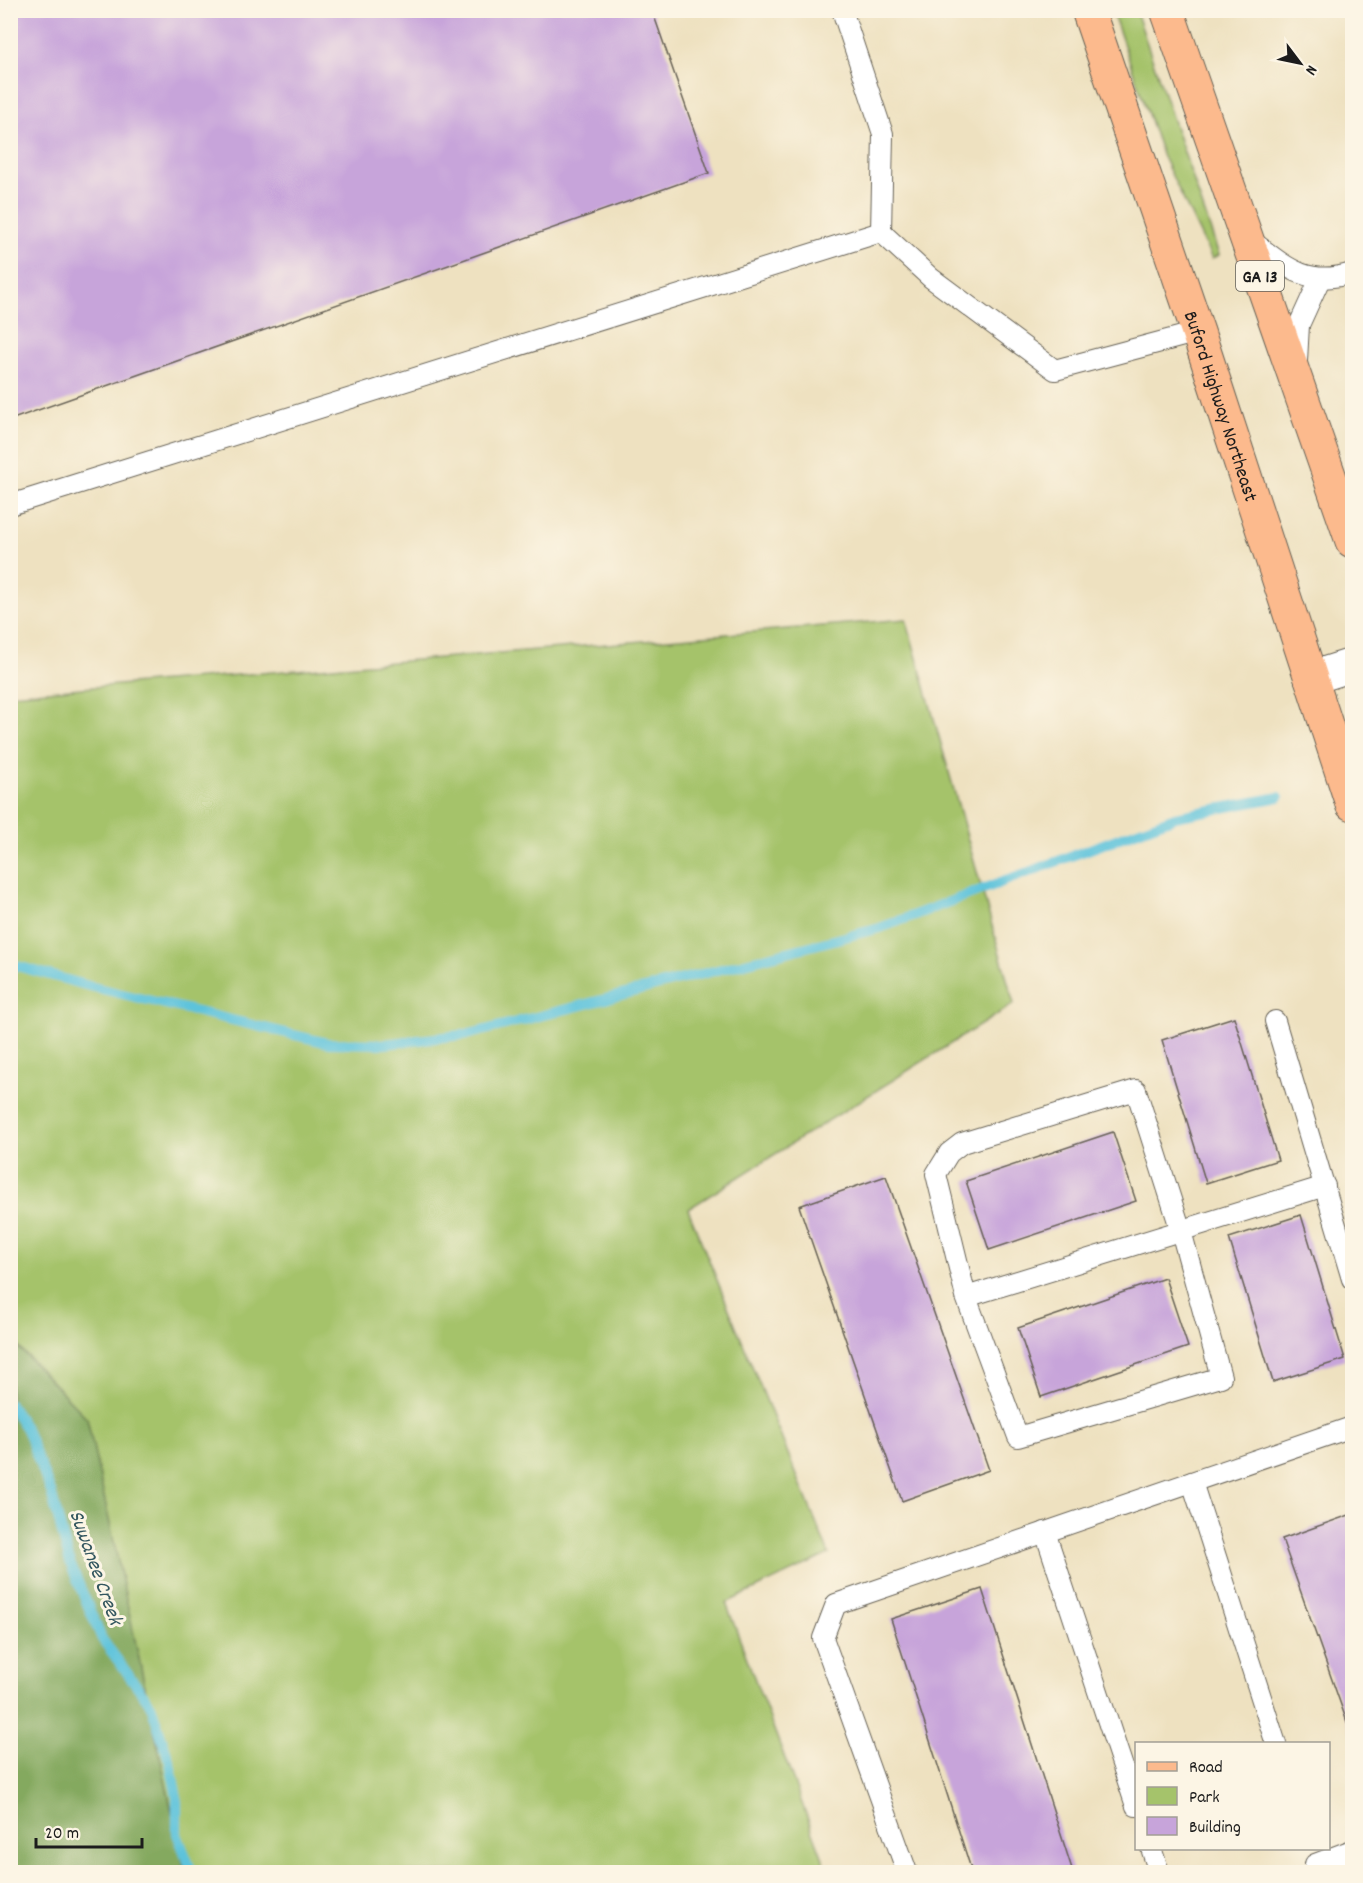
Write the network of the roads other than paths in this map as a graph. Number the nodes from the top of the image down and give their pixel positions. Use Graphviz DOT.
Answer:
graph roads {
  1 [pos="842,10"];
  2 [pos="1088,10"];
  3 [pos="1167,10"];
  4 [pos="880,232"];
  5 [pos="1246,237"];
  6 [pos="1353,273"];
  7 [pos="1320,279"];
  8 [pos="1198,332"];
  9 [pos="1295,379"];
  10 [pos="10,505"];
  11 [pos="1353,542"];
  12 [pos="1353,665"];
  13 [pos="1311,678"];
  14 [pos="1353,804"];
  15 [pos="1275,1021"];
  16 [pos="1325,1186"];
  17 [pos="1181,1231"];
  18 [pos="1353,1279"];
  19 [pos="966,1297"];
  20 [pos="1353,1427"];
  21 [pos="1192,1482"];
  22 [pos="1046,1532"];
  23 [pos="1276,1742"];
  24 [pos="1135,1800"];
  25 [pos="1151,1850"];
  26 [pos="1353,1850"];
  27 [pos="1314,1862"];
  28 [pos="907,1872"];
  29 [pos="1158,1872"];
  1 -- 4 [label="lane"];
  2 -- 8 [label="main road, Buford Highway Northeast"];
  3 -- 5 [label="main road, GA 13"];
  4 -- 8 [label="lane"];
  4 -- 10 [label="lane"];
  5 -- 7 [label="lane"];
  5 -- 9 [label="main road, GA 13"];
  6 -- 7 [label="lane"];
  7 -- 9 [label="lane"];
  8 -- 13 [label="main road, Buford Highway Northeast"];
  9 -- 11 [label="main road, GA 13"];
  12 -- 13 [label="street"];
  13 -- 14 [label="main road, Buford Highway Northeast"];
  15 -- 16 [label="lane"];
  16 -- 17 [label="lane"];
  16 -- 18 [label="lane"];
  17 -- 19 [label="lane"];
  17 -- 19 [label="lane"];
  17 -- 19 [label="lane"];
  20 -- 21 [label="lane"];
  21 -- 22 [label="lane"];
  21 -- 23 [label="lane"];
  22 -- 24 [label="lane"];
  22 -- 28 [label="lane"];
  25 -- 29 [label="lane"];
  26 -- 27 [label="lane"];
}
